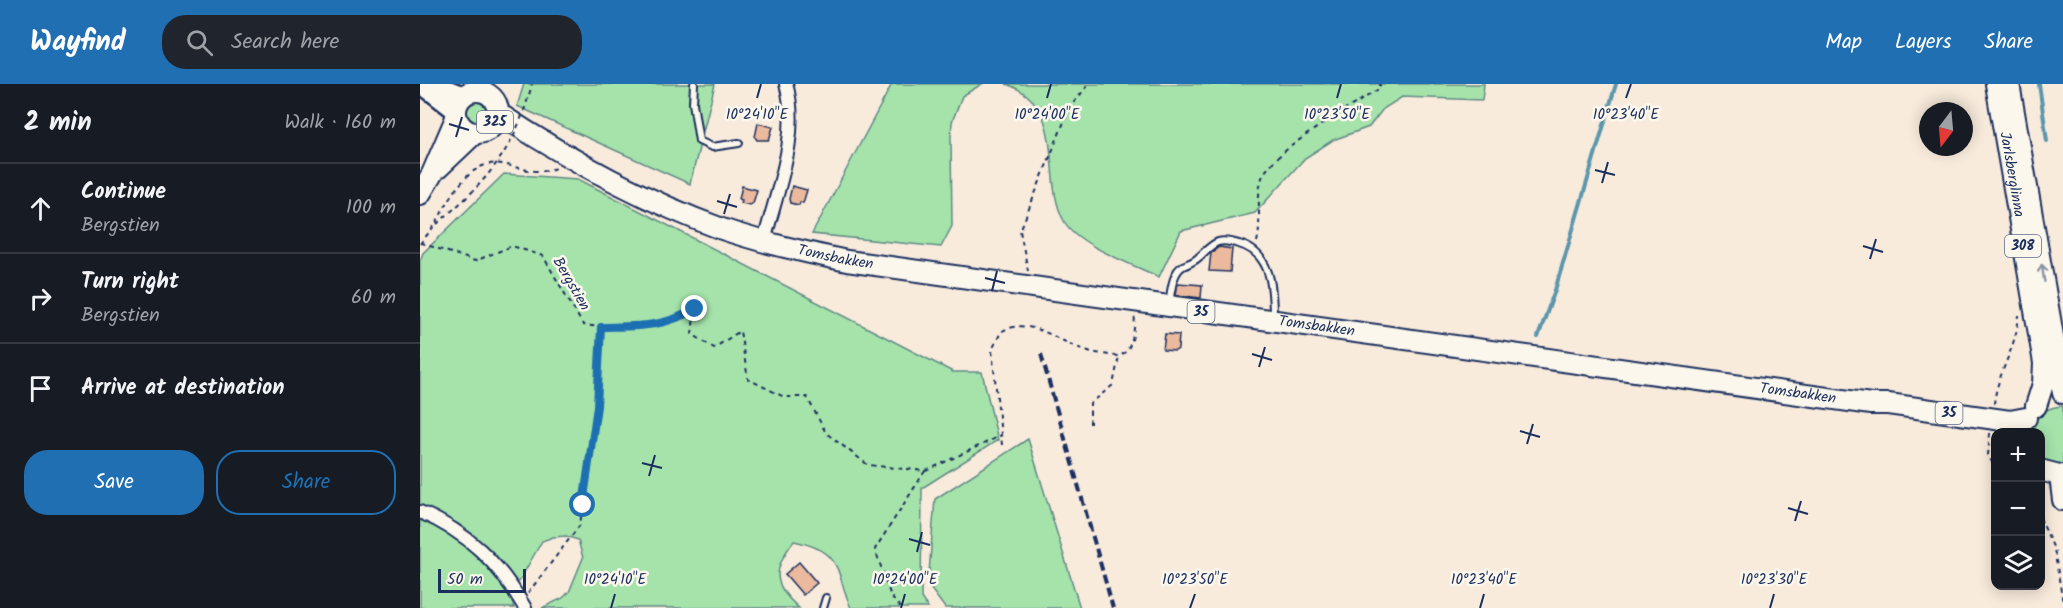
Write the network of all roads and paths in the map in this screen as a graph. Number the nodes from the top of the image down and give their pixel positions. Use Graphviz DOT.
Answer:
graph roads {
  1 [pos="420,84"];
  2 [pos="435,84"];
  3 [pos="532,84"];
  4 [pos="694,84"];
  5 [pos="786,84"];
  6 [pos="1089,84"];
  7 [pos="1380,84"];
  8 [pos="1996,84"];
  9 [pos="2009,84"];
  10 [pos="468,100"];
  11 [pos="493,112"];
  12 [pos="739,143"];
  13 [pos="570,158"];
  14 [pos="432,174"];
  15 [pos="420,194"];
  16 [pos="434,226"];
  17 [pos="764,242"];
  18 [pos="420,244"];
  19 [pos="1255,250"];
  20 [pos="1037,290"];
  21 [pos="1137,304"];
  22 [pos="1168,308"];
  23 [pos="2019,312"];
  24 [pos="1272,321"];
  25 [pos="601,327"];
  26 [pos="1119,356"];
  27 [pos="2063,393"];
  28 [pos="2063,398"];
  29 [pos="1870,404"];
  30 [pos="1993,412"];
  31 [pos="2028,419"];
  32 [pos="1090,424"];
  33 [pos="1002,435"];
  34 [pos="1991,436"];
  35 [pos="1991,441"];
  36 [pos="1002,445"];
  37 [pos="1991,461"];
  38 [pos="926,471"];
  39 [pos="2045,471"];
  40 [pos="2061,476"];
  41 [pos="2063,500"];
  42 [pos="420,512"];
  43 [pos="2045,529"];
  44 [pos="826,598"];
  45 [pos="2063,603"];
  46 [pos="523,605"];
  47 [pos="823,608"];
  48 [pos="901,608"];
  1 -- 10 [label="main road"];
  2 -- 10 [label="main road"];
  3 -- 16 [label="path, bridge"];
  4 -- 12 [label="lane"];
  5 -- 17 [label="street"];
  6 -- 20 [label="path"];
  7 -- 19 [label="path"];
  8 -- 31 [label="main road, Jarlsberglinna / 308"];
  27 -- 9 [label="main road, Jarlsberglinna / 308, one-way"];
  10 -- 11 [label="main road, 325"];
  10 -- 11 [label="main road, 325"];
  10 -- 14 [label="main road, 325"];
  11 -- 13 [label="main road, Tomsbakken / 35"];
  11 -- 14 [label="main road, 325"];
  13 -- 16 [label="path"];
  13 -- 17 [label="main road, Tomsbakken / 35"];
  14 -- 15 [label="main road, 325"];
  16 -- 18 [label="path"];
  17 -- 20 [label="main road, Tomsbakken / 35"];
  18 -- 25 [label="path, Bergstien"];
  19 -- 22 [label="lane"];
  19 -- 24 [label="lane"];
  20 -- 21 [label="main road, Tomsbakken / 35"];
  21 -- 22 [label="main road, Tomsbakken / 35"];
  21 -- 26 [label="path"];
  22 -- 24 [label="main road, Tomsbakken / 35"];
  23 -- 30 [label="path"];
  24 -- 29 [label="main road, Tomsbakken / 35"];
  25 -- 38 [label="path, Bergstien"];
  25 -- 46 [label="path"];
  26 -- 32 [label="path"];
  26 -- 33 [label="path"];
  28 -- 31 [label="main road, 35"];
  29 -- 31 [label="main road, 35"];
  29 -- 34 [label="main road, 35"];
  33 -- 36 [label="path"];
  33 -- 38 [label="path"];
  35 -- 37 [label="path"];
  38 -- 48 [label="path"];
  39 -- 40 [label="main road"];
  40 -- 41 [label="main road"];
  42 -- 46 [label="street"];
  43 -- 45 [label="path"];
  44 -- 47 [label="lane"];
}
